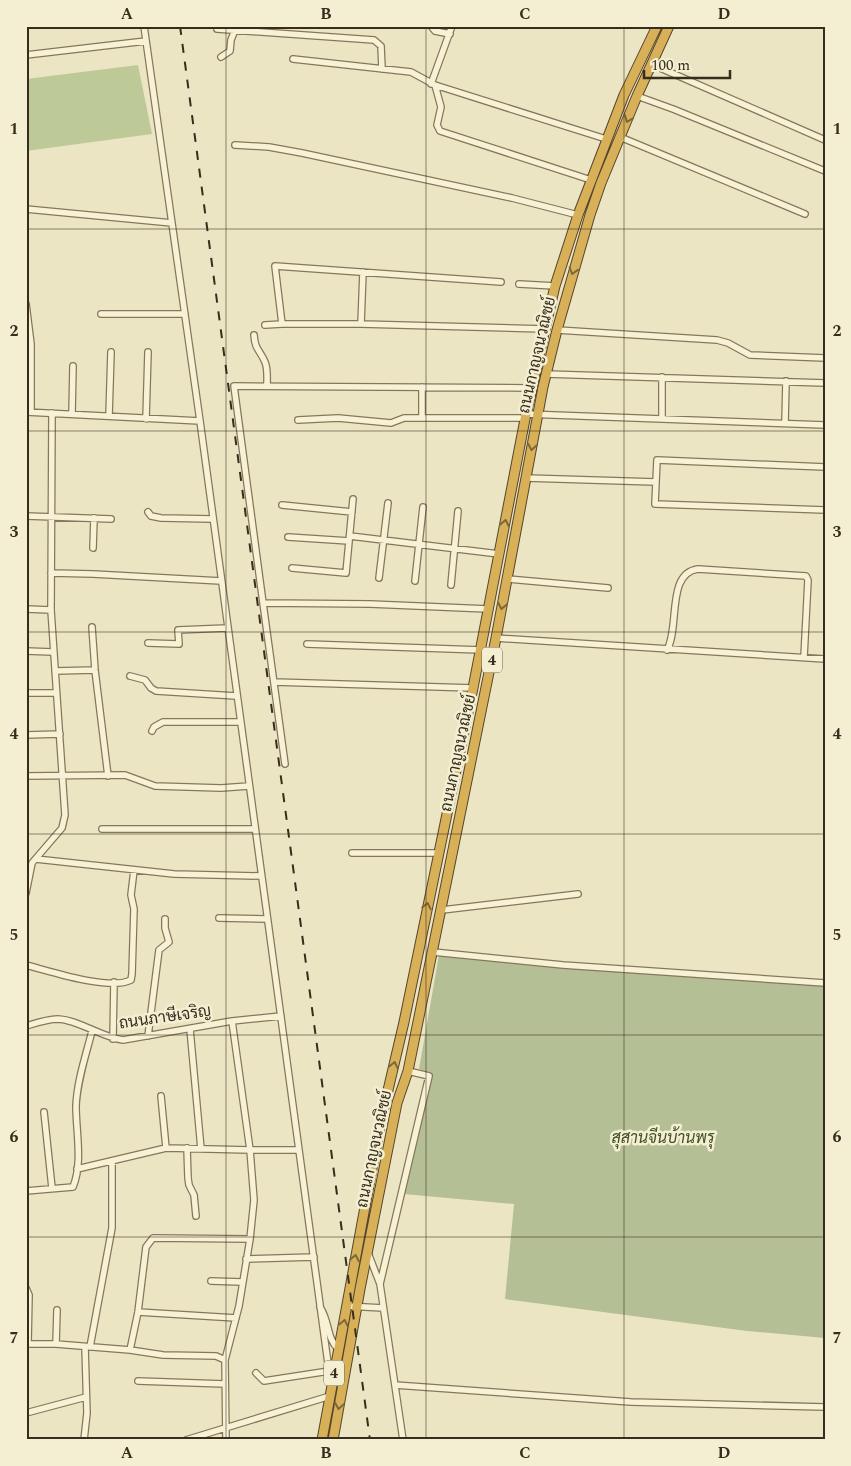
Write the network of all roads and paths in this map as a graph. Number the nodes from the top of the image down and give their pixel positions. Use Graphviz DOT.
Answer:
graph roads {
  1 [pos="144,26"];
  2 [pos="431,26"];
  3 [pos="452,26"];
  4 [pos="657,26"];
  5 [pos="669,26"];
  6 [pos="218,29"];
  7 [pos="236,30"];
  8 [pos="450,34"];
  9 [pos="146,41"];
  10 [pos="26,55"];
  11 [pos="221,57"];
  12 [pos="294,59"];
  13 [pos="652,64"];
  14 [pos="382,69"];
  15 [pos="433,84"];
  16 [pos="637,96"];
  17 [pos="620,138"];
  18 [pos="606,140"];
  19 [pos="825,140"];
  20 [pos="235,145"];
  21 [pos="825,171"];
  22 [pos="591,180"];
  23 [pos="26,209"];
  24 [pos="804,214"];
  25 [pos="578,215"];
  26 [pos="172,223"];
  27 [pos="363,272"];
  28 [pos="501,282"];
  29 [pos="519,284"];
  30 [pos="555,286"];
  31 [pos="26,304"];
  32 [pos="101,314"];
  33 [pos="185,314"];
  34 [pos="265,324"];
  35 [pos="282,324"];
  36 [pos="361,324"];
  37 [pos="545,329"];
  38 [pos="557,330"];
  39 [pos="254,335"];
  40 [pos="111,352"];
  41 [pos="148,352"];
  42 [pos="825,358"];
  43 [pos="73,366"];
  44 [pos="546,374"];
  45 [pos="662,377"];
  46 [pos="786,381"];
  47 [pos="825,383"];
  48 [pos="267,386"];
  49 [pos="422,387"];
  50 [pos="532,388"];
  51 [pos="28,412"];
  52 [pos="52,413"];
  53 [pos="72,414"];
  54 [pos="538,415"];
  55 [pos="109,416"];
  56 [pos="526,416"];
  57 [pos="146,418"];
  58 [pos="422,418"];
  59 [pos="662,419"];
  60 [pos="298,420"];
  61 [pos="200,421"];
  62 [pos="785,423"];
  63 [pos="825,424"];
  64 [pos="825,467"];
  65 [pos="526,478"];
  66 [pos="656,482"];
  67 [pos="353,499"];
  68 [pos="388,503"];
  69 [pos="282,505"];
  70 [pos="423,507"];
  71 [pos="825,510"];
  72 [pos="458,511"];
  73 [pos="148,512"];
  74 [pos="352,512"];
  75 [pos="26,516"];
  76 [pos="50,517"];
  77 [pos="94,518"];
  78 [pos="111,519"];
  79 [pos="212,519"];
  80 [pos="288,536"];
  81 [pos="349,538"];
  82 [pos="384,540"];
  83 [pos="419,544"];
  84 [pos="93,548"];
  85 [pos="455,549"];
  86 [pos="499,554"];
  87 [pos="292,568"];
  88 [pos="50,573"];
  89 [pos="379,578"];
  90 [pos="508,580"];
  91 [pos="221,581"];
  92 [pos="415,581"];
  93 [pos="451,585"];
  94 [pos="608,588"];
  95 [pos="263,603"];
  96 [pos="26,609"];
  97 [pos="488,609"];
  98 [pos="51,610"];
  99 [pos="92,627"];
  100 [pos="228,628"];
  101 [pos="496,638"];
  102 [pos="148,643"];
  103 [pos="307,644"];
  104 [pos="481,650"];
  105 [pos="667,650"];
  106 [pos="26,651"];
  107 [pos="53,652"];
  108 [pos="804,657"];
  109 [pos="825,659"];
  110 [pos="96,670"];
  111 [pos="55,671"];
  112 [pos="130,676"];
  113 [pos="274,682"];
  114 [pos="473,688"];
  115 [pos="26,692"];
  116 [pos="56,694"];
  117 [pos="236,696"];
  118 [pos="240,722"];
  119 [pos="152,731"];
  120 [pos="60,734"];
  121 [pos="26,735"];
  122 [pos="285,764"];
  123 [pos="26,776"];
  124 [pos="63,776"];
  125 [pos="108,776"];
  126 [pos="249,786"];
  127 [pos="102,829"];
  128 [pos="254,829"];
  129 [pos="352,853"];
  130 [pos="438,853"];
  131 [pos="31,862"];
  132 [pos="134,870"];
  133 [pos="261,876"];
  134 [pos="26,893"];
  135 [pos="578,894"];
  136 [pos="442,910"];
  137 [pos="219,918"];
  138 [pos="165,919"];
  139 [pos="267,919"];
  140 [pos="433,952"];
  141 [pos="26,965"];
  142 [pos="114,982"];
  143 [pos="825,983"];
  144 [pos="281,1016"];
  145 [pos="232,1021"];
  146 [pos="26,1026"];
  147 [pos="190,1028"];
  148 [pos="92,1030"];
  149 [pos="148,1036"];
  150 [pos="113,1039"];
  151 [pos="408,1072"];
  152 [pos="161,1096"];
  153 [pos="44,1112"];
  154 [pos="381,1120"];
  155 [pos="394,1122"];
  156 [pos="166,1148"];
  157 [pos="187,1148"];
  158 [pos="201,1149"];
  159 [pos="250,1150"];
  160 [pos="298,1150"];
  161 [pos="112,1161"];
  162 [pos="77,1169"];
  163 [pos="52,1188"];
  164 [pos="26,1192"];
  165 [pos="196,1216"];
  166 [pos="250,1238"];
  167 [pos="368,1252"];
  168 [pos="314,1257"];
  169 [pos="246,1259"];
  170 [pos="211,1281"];
  171 [pos="242,1282"];
  172 [pos="380,1284"];
  173 [pos="26,1288"];
  174 [pos="319,1305"];
  175 [pos="347,1306"];
  176 [pos="357,1306"];
  177 [pos="383,1308"];
  178 [pos="57,1310"];
  179 [pos="138,1312"];
  180 [pos="236,1318"];
  181 [pos="27,1344"];
  182 [pos="56,1344"];
  183 [pos="88,1347"];
  184 [pos="130,1350"];
  185 [pos="339,1350"];
  186 [pos="225,1360"];
  187 [pos="329,1371"];
  188 [pos="256,1373"];
  189 [pos="138,1381"];
  190 [pos="332,1382"];
  191 [pos="225,1384"];
  192 [pos="395,1385"];
  193 [pos="330,1396"];
  194 [pos="86,1397"];
  195 [pos="825,1407"];
  196 [pos="26,1413"];
  197 [pos="226,1426"];
  198 [pos="84,1440"];
  199 [pos="186,1440"];
  200 [pos="226,1440"];
  201 [pos="322,1440"];
  202 [pos="332,1440"];
  203 [pos="403,1440"];
  1 -- 9 [label="street"];
  2 -- 8 [label="street"];
  3 -- 8 [label="street"];
  4 -- 18 [label="highway, ถนนกาญจนวณิชย์ / 4"];
  5 -- 13 [label="highway, ถนนกาญจนวณิชย์ / 4"];
  6 -- 7 [label="street"];
  7 -- 11 [label="street"];
  7 -- 14 [label="street"];
  8 -- 15 [label="street"];
  9 -- 10 [label="street"];
  9 -- 26 [label="street"];
  12 -- 14 [label="street"];
  13 -- 16 [label="highway, ถนนกาญจนวณิชย์ / 4"];
  13 -- 19 [label="street"];
  14 -- 15 [label="street"];
  15 -- 18 [label="street"];
  15 -- 22 [label="street"];
  16 -- 17 [label="highway, ถนนกาญจนวณิชย์ / 4, one-way"];
  16 -- 21 [label="street"];
  17 -- 24 [label="street"];
  17 -- 38 [label="highway, ถนนกาญจนวณิชย์ / 4, one-way"];
  18 -- 22 [label="highway, ถนนกาญจนวณิชย์ / 4"];
  20 -- 25 [label="street"];
  22 -- 25 [label="highway, ถนนกาญจนวณิชย์ / 4"];
  23 -- 26 [label="street"];
  25 -- 30 [label="highway, ถนนกาญจนวณิชย์ / 4"];
  26 -- 33 [label="street"];
  27 -- 28 [label="street"];
  27 -- 35 [label="street"];
  27 -- 36 [label="street"];
  29 -- 30 [label="street"];
  30 -- 37 [label="highway, ถนนกาญจนวณิชย์ / 4"];
  31 -- 51 [label="street"];
  32 -- 33 [label="street"];
  33 -- 61 [label="street"];
  34 -- 35 [label="street"];
  35 -- 36 [label="street"];
  36 -- 37 [label="street"];
  37 -- 50 [label="highway, ถนนกาญจนวณิชย์ / 4"];
  38 -- 42 [label="street"];
  38 -- 44 [label="highway, ถนนกาญจนวณิชย์ / 4"];
  39 -- 48 [label="street"];
  40 -- 55 [label="street"];
  41 -- 57 [label="street"];
  43 -- 53 [label="street"];
  44 -- 45 [label="street"];
  44 -- 54 [label="highway, ถนนกาญจนวณิชย์ / 4"];
  45 -- 46 [label="street"];
  45 -- 59 [label="street"];
  46 -- 47 [label="street"];
  46 -- 62 [label="street"];
  48 -- 49 [label="street"];
  48 -- 95 [label="street"];
  49 -- 50 [label="street"];
  49 -- 58 [label="street"];
  50 -- 56 [label="highway, ถนนกาญจนวณิชย์ / 4"];
  51 -- 52 [label="street"];
  52 -- 53 [label="street"];
  52 -- 76 [label="street"];
  53 -- 55 [label="street"];
  54 -- 56 [label="street"];
  54 -- 59 [label="street"];
  54 -- 65 [label="highway, ถนนกาญจนวณิชย์ / 4, one-way"];
  55 -- 57 [label="street"];
  56 -- 58 [label="street"];
  86 -- 56 [label="highway, ถนนกาญจนวณิชย์ / 4, one-way"];
  57 -- 61 [label="street"];
  58 -- 60 [label="street"];
  59 -- 62 [label="street"];
  61 -- 79 [label="street"];
  62 -- 63 [label="street"];
  64 -- 66 [label="street"];
  65 -- 66 [label="street"];
  65 -- 90 [label="highway, ถนนกาญจนวณิชย์ / 4"];
  66 -- 71 [label="street"];
  67 -- 74 [label="street"];
  68 -- 82 [label="street"];
  69 -- 74 [label="street"];
  70 -- 83 [label="street"];
  72 -- 85 [label="street"];
  73 -- 79 [label="street"];
  74 -- 81 [label="street"];
  75 -- 76 [label="street"];
  76 -- 77 [label="street"];
  76 -- 88 [label="street"];
  77 -- 78 [label="street"];
  77 -- 84 [label="street"];
  79 -- 91 [label="street"];
  80 -- 81 [label="street"];
  81 -- 82 [label="street"];
  81 -- 87 [label="street"];
  82 -- 83 [label="street"];
  82 -- 89 [label="street"];
  83 -- 85 [label="street"];
  83 -- 92 [label="street"];
  85 -- 86 [label="street"];
  85 -- 93 [label="street"];
  86 -- 97 [label="highway, ถนนกาญจนวณิชย์ / 4"];
  88 -- 91 [label="street"];
  88 -- 98 [label="street"];
  90 -- 94 [label="street"];
  90 -- 101 [label="highway, ถนนกาญจนวณิชย์ / 4, one-way"];
  91 -- 100 [label="street"];
  95 -- 97 [label="street"];
  95 -- 113 [label="street"];
  96 -- 98 [label="street"];
  97 -- 104 [label="highway, ถนนกาญจนวณิชย์ / 4"];
  98 -- 107 [label="street"];
  99 -- 110 [label="street"];
  100 -- 102 [label="street"];
  100 -- 117 [label="street"];
  101 -- 105 [label="street"];
  101 -- 136 [label="highway, ถนนกาญจนวณิชย์ / 4"];
  103 -- 104 [label="street"];
  104 -- 114 [label="highway, ถนนกาญจนวณิชย์ / 4"];
  105 -- 108 [label="street"];
  105 -- 108 [label="street"];
  106 -- 107 [label="street"];
  107 -- 111 [label="street"];
  108 -- 109 [label="street"];
  110 -- 111 [label="street"];
  110 -- 125 [label="street"];
  111 -- 116 [label="street"];
  112 -- 117 [label="street"];
  113 -- 114 [label="street"];
  113 -- 122 [label="street"];
  114 -- 130 [label="highway, ถนนกาญจนวณิชย์ / 4"];
  115 -- 116 [label="street"];
  116 -- 120 [label="street"];
  117 -- 118 [label="street"];
  118 -- 119 [label="street"];
  118 -- 126 [label="street"];
  120 -- 121 [label="street"];
  120 -- 124 [label="street"];
  123 -- 124 [label="street"];
  124 -- 125 [label="street"];
  124 -- 131 [label="street"];
  125 -- 126 [label="street"];
  126 -- 128 [label="street"];
  127 -- 128 [label="street"];
  128 -- 133 [label="street"];
  129 -- 130 [label="street"];
  154 -- 130 [label="highway, ถนนกาญจนวณิชย์ / 4, one-way"];
  131 -- 132 [label="street"];
  131 -- 134 [label="street"];
  132 -- 133 [label="street"];
  132 -- 142 [label="street"];
  133 -- 139 [label="street"];
  135 -- 136 [label="street"];
  136 -- 140 [label="highway, ถนนกาญจนวณิชย์ / 4"];
  137 -- 139 [label="street"];
  138 -- 149 [label="street"];
  139 -- 144 [label="street"];
  140 -- 143 [label="street"];
  140 -- 151 [label="highway, ถนนกาญจนวณิชย์ / 4"];
  141 -- 142 [label="street"];
  142 -- 150 [label="street"];
  144 -- 145 [label="street, ถนนภาษีเจริญ"];
  144 -- 160 [label="street"];
  145 -- 147 [label="street, ถนนภาษีเจริญ"];
  145 -- 159 [label="street"];
  146 -- 148 [label="street, ถนนภาษีเจริญ"];
  147 -- 149 [label="street, ถนนภาษีเจริญ"];
  147 -- 158 [label="street"];
  148 -- 150 [label="street, ถนนภาษีเจริญ"];
  148 -- 162 [label="street"];
  149 -- 150 [label="street, ถนนภาษีเจริญ"];
  151 -- 155 [label="highway, ถนนกาญจนวณิชย์ / 4"];
  151 -- 172 [label="street"];
  152 -- 156 [label="street"];
  153 -- 163 [label="street"];
  154 -- 155 [label="highway"];
  175 -- 154 [label="highway, ถนนกาญจนวณิชย์ / 4, one-way"];
  155 -- 167 [label="highway, ถนนกาญจนวณิชย์ / 4"];
  156 -- 157 [label="street"];
  156 -- 161 [label="street"];
  157 -- 158 [label="street"];
  157 -- 165 [label="street"];
  158 -- 159 [label="street"];
  159 -- 160 [label="street"];
  159 -- 166 [label="street"];
  160 -- 168 [label="street"];
  161 -- 162 [label="street"];
  161 -- 183 [label="street"];
  162 -- 163 [label="street"];
  163 -- 164 [label="street"];
  166 -- 169 [label="street"];
  166 -- 179 [label="street"];
  167 -- 172 [label="street"];
  167 -- 176 [label="highway, ถนนกาญจนวณิชย์ / 4"];
  168 -- 169 [label="street"];
  168 -- 174 [label="street"];
  169 -- 171 [label="street"];
  170 -- 171 [label="street"];
  171 -- 180 [label="street"];
  172 -- 177 [label="street"];
  173 -- 181 [label="street"];
  174 -- 185 [label="street"];
  174 -- 187 [label="street"];
  175 -- 176 [label="street"];
  185 -- 175 [label="highway, ถนนกาญจนวณิชย์ / 4, one-way"];
  176 -- 177 [label="street"];
  176 -- 202 [label="highway, ถนนกาญจนวณิชย์ / 4, one-way"];
  177 -- 192 [label="street"];
  178 -- 182 [label="street"];
  179 -- 180 [label="street"];
  179 -- 184 [label="street"];
  180 -- 186 [label="street"];
  181 -- 182 [label="street"];
  182 -- 183 [label="street"];
  183 -- 184 [label="street"];
  183 -- 194 [label="street"];
  184 -- 186 [label="street"];
  185 -- 190 [label="highway, ถนนกาญจนวณิชย์ / 4"];
  186 -- 191 [label="street"];
  187 -- 188 [label="street"];
  187 -- 190 [label="street"];
  189 -- 191 [label="street"];
  190 -- 193 [label="highway, ถนนกาญจนวณิชย์ / 4"];
  191 -- 197 [label="street"];
  192 -- 195 [label="street"];
  192 -- 203 [label="street"];
  193 -- 197 [label="street"];
  193 -- 201 [label="highway, ถนนกาญจนวณิชย์ / 4"];
  194 -- 196 [label="street"];
  194 -- 198 [label="street"];
  197 -- 199 [label="street"];
  197 -- 200 [label="street"];
}
